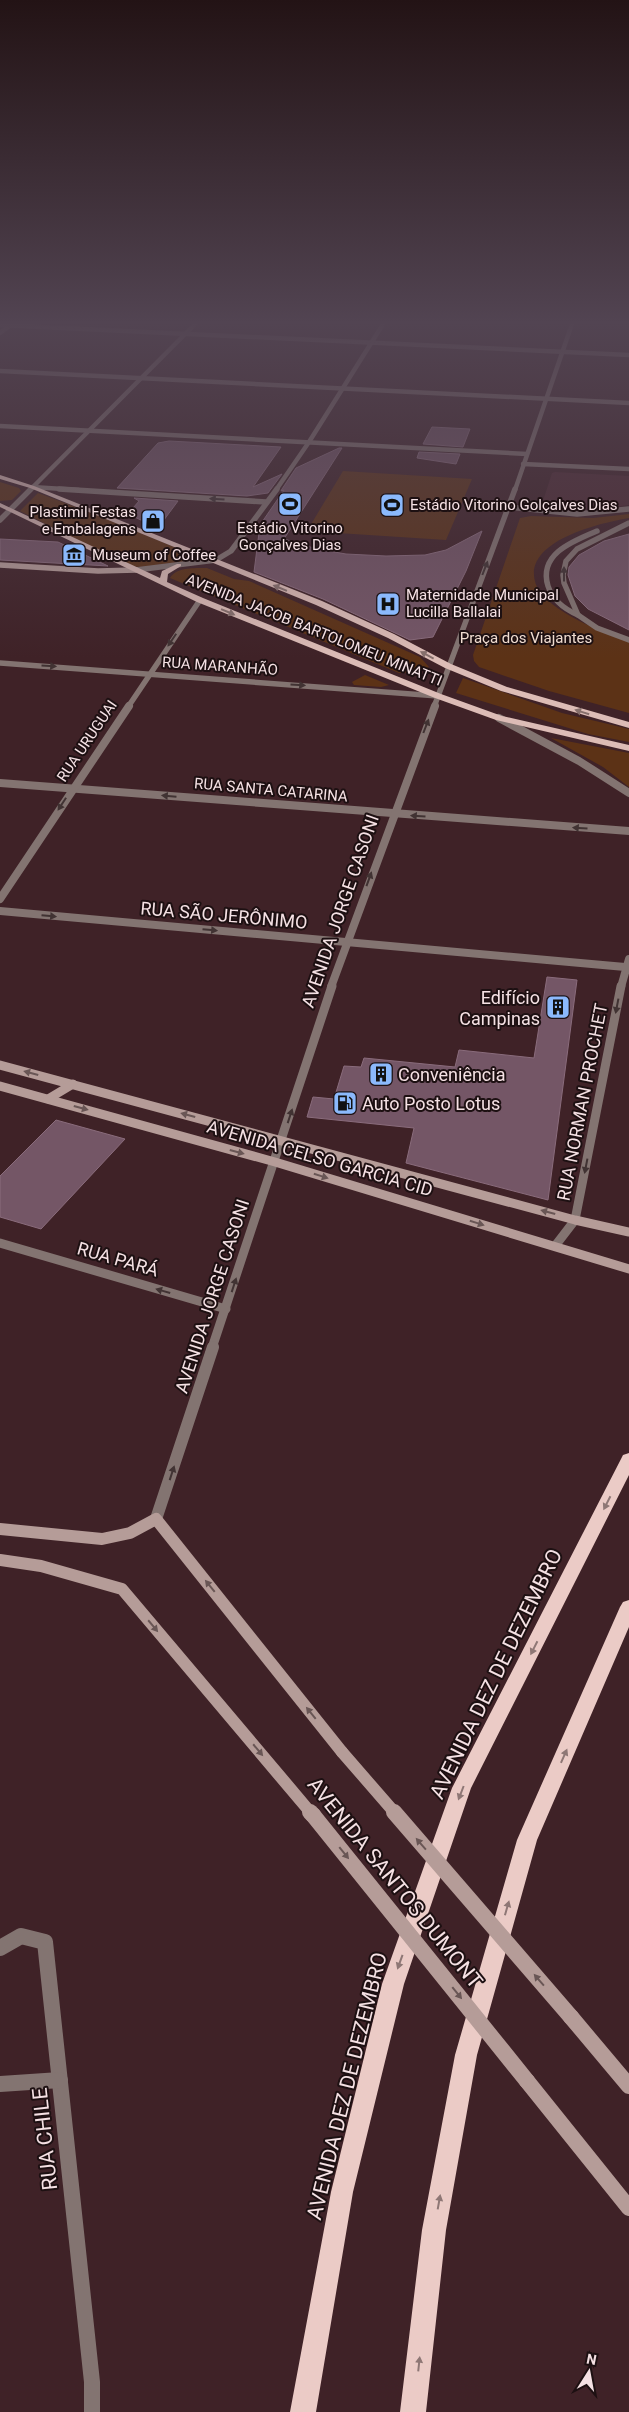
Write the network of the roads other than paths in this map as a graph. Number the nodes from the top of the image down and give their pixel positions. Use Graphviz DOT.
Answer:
graph roads {
  1 [pos="86,434"];
  2 [pos="140,434"];
  3 [pos="313,434"];
  4 [pos="535,434"];
  5 [pos="308,442"];
  6 [pos="527,454"];
  7 [pos="523,464"];
  8 [pos="629,469"];
  9 [pos="0,477"];
  10 [pos="32,487"];
  11 [pos="266,502"];
  12 [pos="0,505"];
  13 [pos="509,507"];
  14 [pos="629,509"];
  15 [pos="10,510"];
  16 [pos="0,520"];
  17 [pos="629,523"];
  18 [pos="216,560"];
  19 [pos="0,565"];
  20 [pos="179,565"];
  21 [pos="136,570"];
  22 [pos="163,583"];
  23 [pos="200,600"];
  24 [pos="578,615"];
  25 [pos="629,640"];
  26 [pos="0,662"];
  27 [pos="448,666"];
  28 [pos="149,674"];
  29 [pos="438,696"];
  30 [pos="499,718"];
  31 [pos="629,725"];
  32 [pos="629,748"];
  33 [pos="0,782"];
  34 [pos="72,788"];
  35 [pos="629,793"];
  36 [pos="393,814"];
  37 [pos="629,831"];
  38 [pos="0,899"];
  39 [pos="0,911"];
  40 [pos="346,943"];
  41 [pos="627,963"];
  42 [pos="0,1065"];
  43 [pos="73,1084"];
  44 [pos="0,1086"];
  45 [pos="48,1099"];
  46 [pos="282,1140"];
  47 [pos="275,1162"];
  48 [pos="575,1220"];
  49 [pos="629,1232"];
  50 [pos="0,1243"];
  51 [pos="555,1246"];
  52 [pos="629,1269"];
  53 [pos="226,1309"];
  54 [pos="629,1459"];
  55 [pos="156,1519"];
  56 [pos="0,1529"];
  57 [pos="0,1560"];
  58 [pos="629,1607"];
  59 [pos="0,1948"];
  60 [pos="60,2080"];
  61 [pos="0,2084"];
  62 [pos="629,2086"];
  63 [pos="629,2208"];
  64 [pos="92,2412"];
  65 [pos="304,2412"];
  66 [pos="413,2412"];
  1 -- 10 [label="street"];
  2 -- 5 [label="street"];
  3 -- 5 [label="street"];
  4 -- 6 [label="street, AVENIDA JORGE CASONI"];
  5 -- 6 [label="street"];
  5 -- 11 [label="street"];
  6 -- 7 [label="street, AVENIDA JORGE CASONI"];
  7 -- 8 [label="street"];
  7 -- 13 [label="street, AVENIDA JORGE CASONI"];
  9 -- 10 [label="main road, AVENIDA JACOB BARTOLOMEU MINATTI"];
  11 -- 10 [label="street, one-way"];
  10 -- 15 [label="street"];
  10 -- 18 [label="main road, AVENIDA JACOB BARTOLOMEU MINATTI"];
  11 -- 18 [label="street"];
  12 -- 15 [label="main road, AVENIDA JACOB BARTOLOMEU MINATTI"];
  13 -- 14 [label="street"];
  27 -- 13 [label="street, AVENIDA JORGE CASONI, one-way"];
  15 -- 16 [label="street"];
  15 -- 21 [label="main road, AVENIDA JACOB BARTOLOMEU MINATTI"];
  24 -- 17 [label="street, one-way"];
  17 -- 24 [label="street"];
  18 -- 20 [label="street"];
  27 -- 18 [label="main road, AVENIDA JACOB BARTOLOMEU MINATTI, one-way"];
  19 -- 21 [label="main road"];
  20 -- 21 [label="street"];
  20 -- 22 [label="main road"];
  21 -- 22 [label="main road, AVENIDA JACOB BARTOLOMEU MINATTI"];
  22 -- 23 [label="main road, AVENIDA JACOB BARTOLOMEU MINATTI"];
  23 -- 28 [label="street, RUA URUGUAI, one-way"];
  23 -- 29 [label="main road, AVENIDA JACOB BARTOLOMEU MINATTI, one-way"];
  24 -- 25 [label="street"];
  26 -- 28 [label="street, RUA MARANHÃO, one-way"];
  27 -- 29 [label="street, AVENIDA JORGE CASONI"];
  31 -- 27 [label="main road, AVENIDA JACOB BARTOLOMEU MINATTI, one-way"];
  28 -- 29 [label="street, RUA MARANHÃO, one-way"];
  28 -- 34 [label="street, RUA URUGUAI"];
  29 -- 30 [label="main road, AVENIDA JACOB BARTOLOMEU MINATTI"];
  36 -- 29 [label="street, AVENIDA JORGE CASONI, one-way"];
  30 -- 32 [label="main road, AVENIDA JACOB BARTOLOMEU MINATTI"];
  30 -- 35 [label="street"];
  33 -- 34 [label="street, RUA SANTA CATARINA"];
  36 -- 34 [label="street, RUA SANTA CATARINA, one-way"];
  34 -- 38 [label="street, RUA URUGUAI, one-way"];
  37 -- 36 [label="street, RUA SANTA CATARINA, one-way"];
  40 -- 36 [label="street, AVENIDA JORGE CASONI, one-way"];
  39 -- 40 [label="street, RUA SÃO JERÔNIMO, one-way"];
  40 -- 41 [label="street, RUA SÃO JERÔNIMO"];
  46 -- 40 [label="street, AVENIDA JORGE CASONI, one-way"];
  41 -- 48 [label="street, RUA NORMAN PROCHET, one-way"];
  43 -- 42 [label="main road, AVENIDA CELSO GARCIA CID, one-way"];
  43 -- 45 [label="main road"];
  46 -- 43 [label="main road, AVENIDA CELSO GARCIA CID, one-way"];
  44 -- 45 [label="main road, AVENIDA CELSO GARCIA CID"];
  45 -- 47 [label="main road, AVENIDA CELSO GARCIA CID, one-way"];
  46 -- 47 [label="street, AVENIDA JORGE CASONI"];
  48 -- 46 [label="main road, AVENIDA CELSO GARCIA CID, one-way"];
  47 -- 51 [label="main road, AVENIDA CELSO GARCIA CID, one-way"];
  53 -- 47 [label="street, AVENIDA JORGE CASONI, one-way"];
  48 -- 49 [label="main road, AVENIDA CELSO GARCIA CID"];
  48 -- 51 [label="street, RUA NORMAN PROCHET"];
  53 -- 50 [label="street, RUA PARÁ, one-way"];
  51 -- 52 [label="main road, AVENIDA CELSO GARCIA CID"];
  55 -- 53 [label="street, AVENIDA JORGE CASONI, one-way"];
  54 -- 65 [label="highway, AVENIDA DEZ DE DEZEMBRO, one-way"];
  55 -- 56 [label="main road"];
  62 -- 55 [label="main road, one-way, bridge"];
  57 -- 63 [label="main road, AVENIDA SANTOS DUMONT, one-way, bridge"];
  66 -- 58 [label="highway, one-way"];
  59 -- 60 [label="street, RUA CHILE"];
  60 -- 61 [label="street"];
  60 -- 64 [label="street, RUA CHILE"];
}
